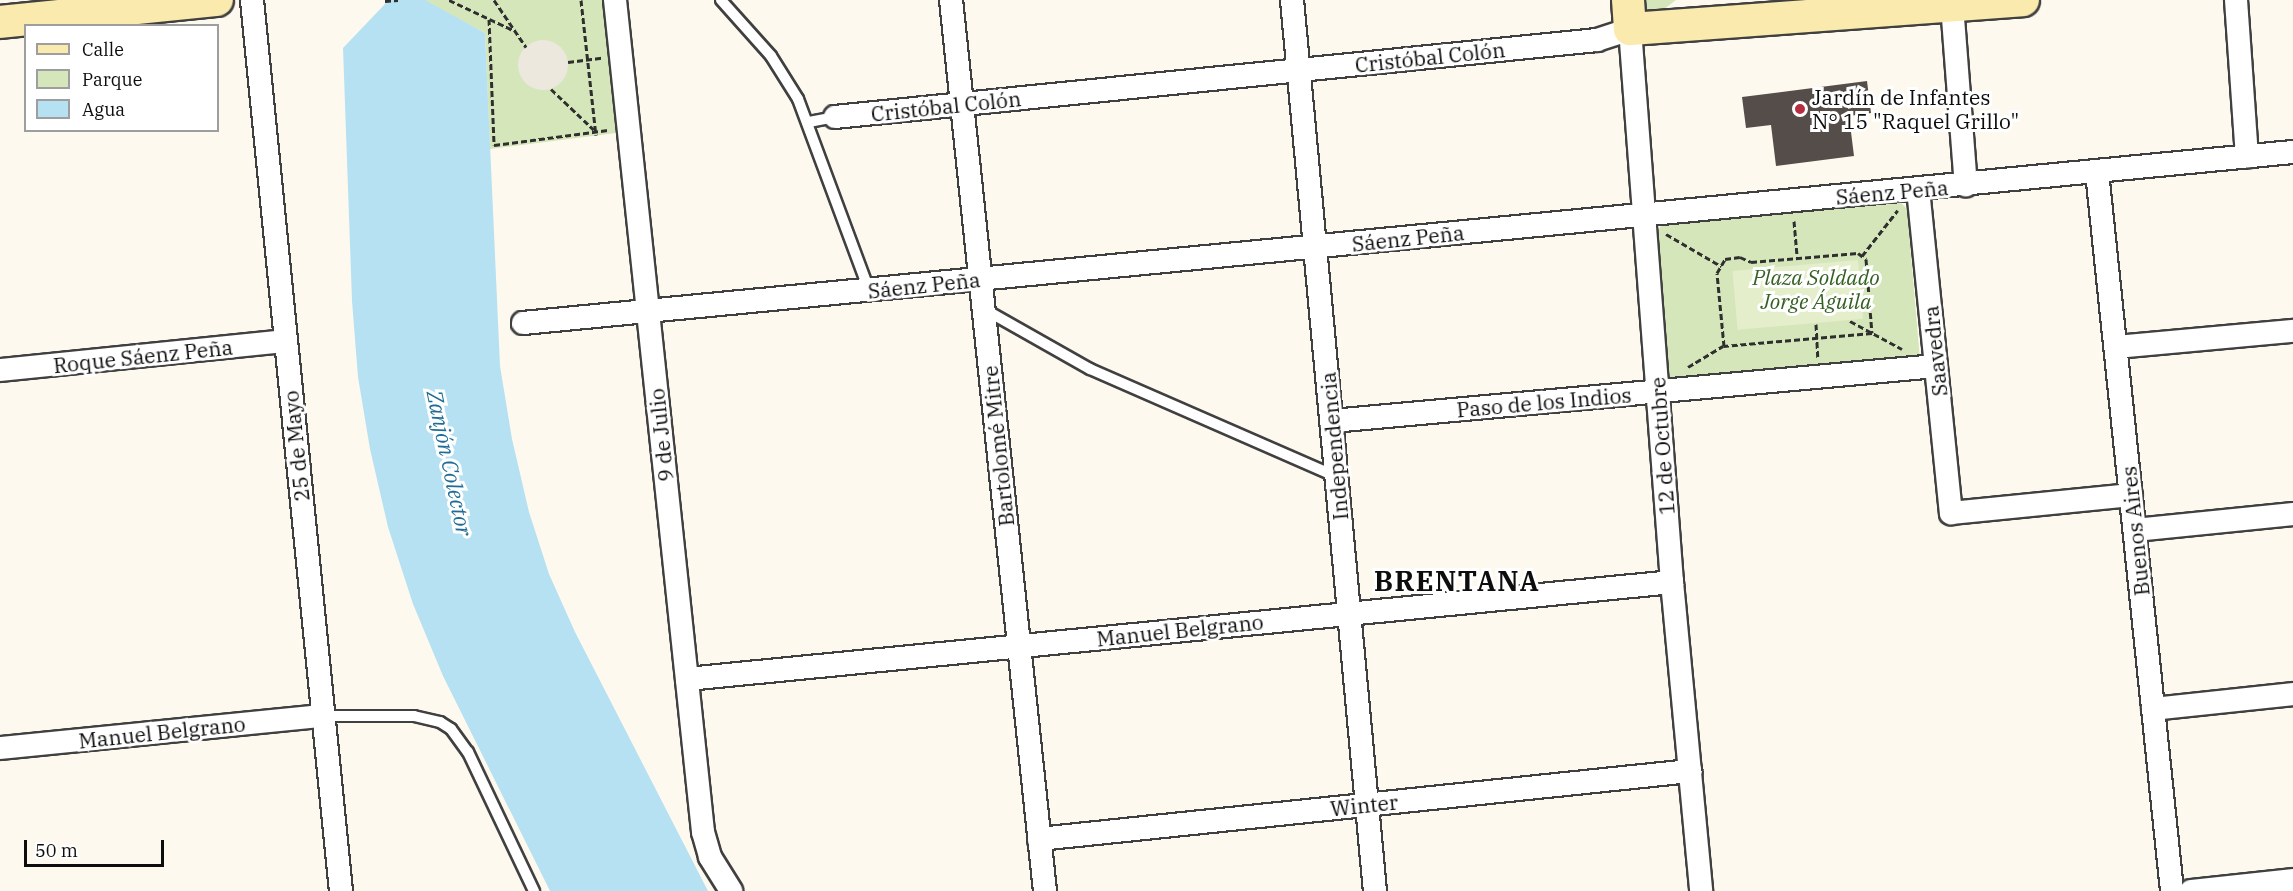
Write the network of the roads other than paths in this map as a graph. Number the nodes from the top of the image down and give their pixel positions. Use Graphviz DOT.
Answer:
graph roads {
  1 [pos="217,0"];
  2 [pos="252,0"];
  3 [pos="615,0"];
  4 [pos="721,0"];
  5 [pos="951,0"];
  6 [pos="1292,0"];
  7 [pos="2023,0"];
  8 [pos="2236,0"];
  9 [pos="1952,5"];
  10 [pos="1689,12"];
  11 [pos="1629,15"];
  12 [pos="0,22"];
  13 [pos="1299,70"];
  14 [pos="962,105"];
  15 [pos="835,117"];
  16 [pos="809,122"];
  17 [pos="2293,152"];
  18 [pos="2247,157"];
  19 [pos="2097,172"];
  20 [pos="1966,185"];
  21 [pos="1918,189"];
  22 [pos="1644,216"];
  23 [pos="1315,247"];
  24 [pos="981,279"];
  25 [pos="869,290"];
  26 [pos="984,309"];
  27 [pos="648,311"];
  28 [pos="523,323"];
  29 [pos="2293,331"];
  30 [pos="286,341"];
  31 [pos="2116,347"];
  32 [pos="1936,366"];
  33 [pos="0,370"];
  34 [pos="1658,392"];
  35 [pos="1332,421"];
  36 [pos="1337,477"];
  37 [pos="2131,495"];
  38 [pos="2293,514"];
  39 [pos="2135,530"];
  40 [pos="1672,582"];
  41 [pos="1350,614"];
  42 [pos="1019,646"];
  43 [pos="687,679"];
  44 [pos="2293,694"];
  45 [pos="2153,709"];
  46 [pos="323,716"];
  47 [pos="0,748"];
  48 [pos="1690,771"];
  49 [pos="1367,805"];
  50 [pos="1039,839"];
  51 [pos="2293,880"];
  52 [pos="341,891"];
  53 [pos="534,891"];
  54 [pos="731,891"];
  55 [pos="1045,891"];
  56 [pos="1376,891"];
  57 [pos="1701,891"];
  58 [pos="2172,891"];
  59 [pos="2191,891"];
  1 -- 12 [label="main road"];
  2 -- 30 [label="street, 25 de Mayo"];
  3 -- 27 [label="street, 9 de Julio"];
  4 -- 16 [label="lane"];
  5 -- 14 [label="street, Bartolomé Mitre"];
  6 -- 13 [label="street, Independencia"];
  7 -- 9 [label="main road, Cristóbal Colón"];
  8 -- 18 [label="street"];
  9 -- 10 [label="main road, Cristóbal Colón"];
  9 -- 20 [label="street"];
  10 -- 11 [label="main road, Cristóbal Colón"];
  11 -- 13 [label="street, Cristóbal Colón"];
  11 -- 22 [label="street, 12 de Octubre"];
  13 -- 14 [label="street, Cristóbal Colón"];
  13 -- 23 [label="street, Independencia"];
  14 -- 15 [label="street, Cristóbal Colón"];
  14 -- 24 [label="street, Bartolomé Mitre"];
  15 -- 16 [label="lane"];
  16 -- 25 [label="lane"];
  17 -- 18 [label="street, Sáenz Peña"];
  18 -- 19 [label="street, Sáenz Peña"];
  19 -- 20 [label="street, Sáenz Peña"];
  19 -- 31 [label="street, Buenos Aires"];
  20 -- 21 [label="street, Sáenz Peña"];
  21 -- 22 [label="street, Sáenz Peña"];
  21 -- 32 [label="street, Saavedra"];
  22 -- 23 [label="street, Sáenz Peña"];
  22 -- 34 [label="street, 12 de Octubre"];
  23 -- 24 [label="street, Sáenz Peña"];
  23 -- 35 [label="street, Independencia"];
  24 -- 25 [label="street, Sáenz Peña"];
  24 -- 26 [label="street, Bartolomé Mitre"];
  25 -- 27 [label="street, Sáenz Peña"];
  26 -- 36 [label="lane"];
  26 -- 42 [label="street, Bartolomé Mitre"];
  27 -- 28 [label="street, Sáenz Peña"];
  27 -- 43 [label="street, 9 de Julio"];
  29 -- 31 [label="street"];
  30 -- 33 [label="street, Roque Sáenz Peña"];
  30 -- 46 [label="street, 25 de Mayo"];
  31 -- 37 [label="street, Buenos Aires"];
  32 -- 34 [label="street, Paso de los Indios"];
  32 -- 37 [label="street, Saavedra"];
  34 -- 35 [label="street, Paso de los Indios"];
  34 -- 40 [label="street, 12 de Octubre"];
  35 -- 36 [label="street, Independencia"];
  36 -- 41 [label="street, Independencia"];
  37 -- 39 [label="street, Buenos Aires"];
  38 -- 39 [label="street"];
  39 -- 45 [label="street, Buenos Aires"];
  40 -- 41 [label="street, Manuel Belgrano"];
  40 -- 48 [label="street, 12 de Octubre"];
  41 -- 42 [label="street, Manuel Belgrano"];
  41 -- 49 [label="street, Independencia"];
  42 -- 43 [label="street, Manuel Belgrano"];
  42 -- 50 [label="street, Bartolomé Mitre"];
  43 -- 54 [label="street, 9 de Julio"];
  44 -- 45 [label="street"];
  45 -- 58 [label="street, Buenos Aires"];
  46 -- 47 [label="street, Manuel Belgrano"];
  46 -- 52 [label="street, 25 de Mayo"];
  46 -- 53 [label="lane"];
  48 -- 49 [label="street, Winter"];
  48 -- 57 [label="street, 12 de Octubre"];
  49 -- 50 [label="street, Winter"];
  49 -- 56 [label="street, Independencia"];
  50 -- 55 [label="street, Bartolomé Mitre"];
  51 -- 59 [label="street"];
}
